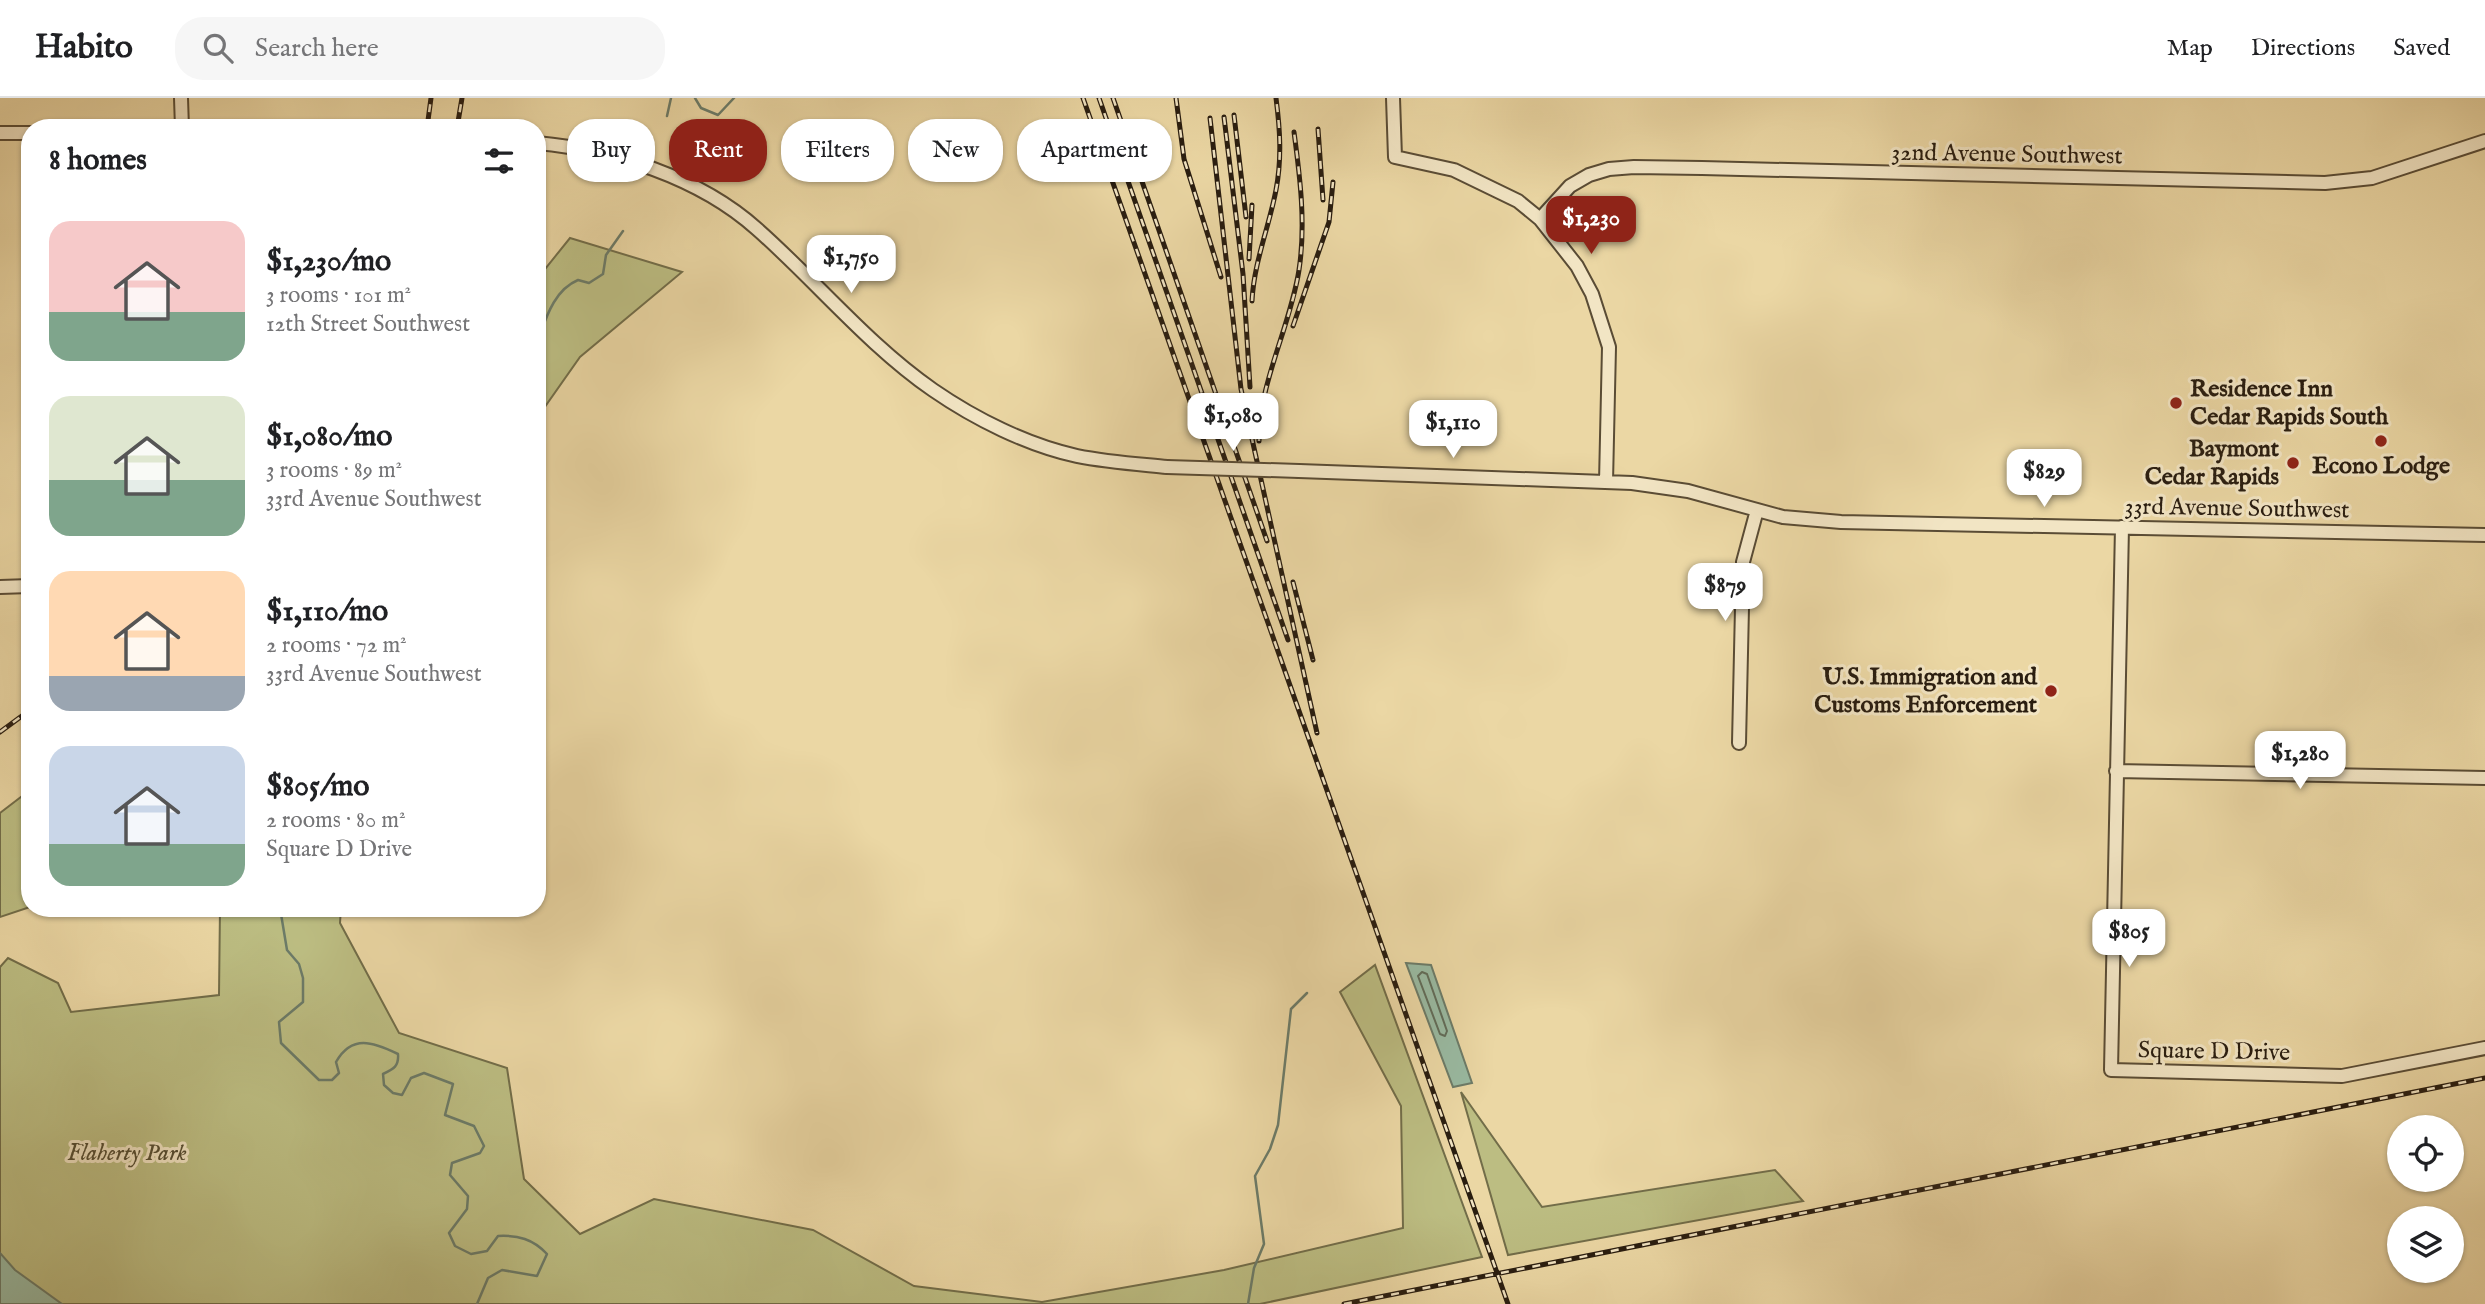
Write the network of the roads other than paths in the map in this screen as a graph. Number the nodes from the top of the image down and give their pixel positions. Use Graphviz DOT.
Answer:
graph roads {
  1 [pos="181,98"];
  2 [pos="1393,98"];
  3 [pos="181,119"];
  4 [pos="0,133"];
  5 [pos="21,133"];
  6 [pos="2485,141"];
  7 [pos="546,144"];
  8 [pos="1540,219"];
  9 [pos="1606,482"];
  10 [pos="1757,510"];
  11 [pos="2122,527"];
  12 [pos="2485,535"];
  13 [pos="21,586"];
  14 [pos="0,587"];
  15 [pos="1739,743"];
  16 [pos="2116,771"];
  17 [pos="2485,778"];
  18 [pos="2485,1048"];
  1 -- 3 [label="street"];
  2 -- 8 [label="street"];
  4 -- 5 [label="street"];
  6 -- 8 [label="street, 32nd Avenue Southwest"];
  7 -- 9 [label="street, 33rd Avenue Southwest, bridge"];
  8 -- 9 [label="street"];
  9 -- 10 [label="street, 33rd Avenue Southwest"];
  10 -- 11 [label="street, 33rd Avenue Southwest"];
  10 -- 15 [label="street"];
  11 -- 12 [label="street, 33rd Avenue Southwest"];
  11 -- 16 [label="street, Square D Drive"];
  13 -- 14 [label="street"];
  16 -- 17 [label="street"];
  16 -- 18 [label="street, Square D Drive"];
}
